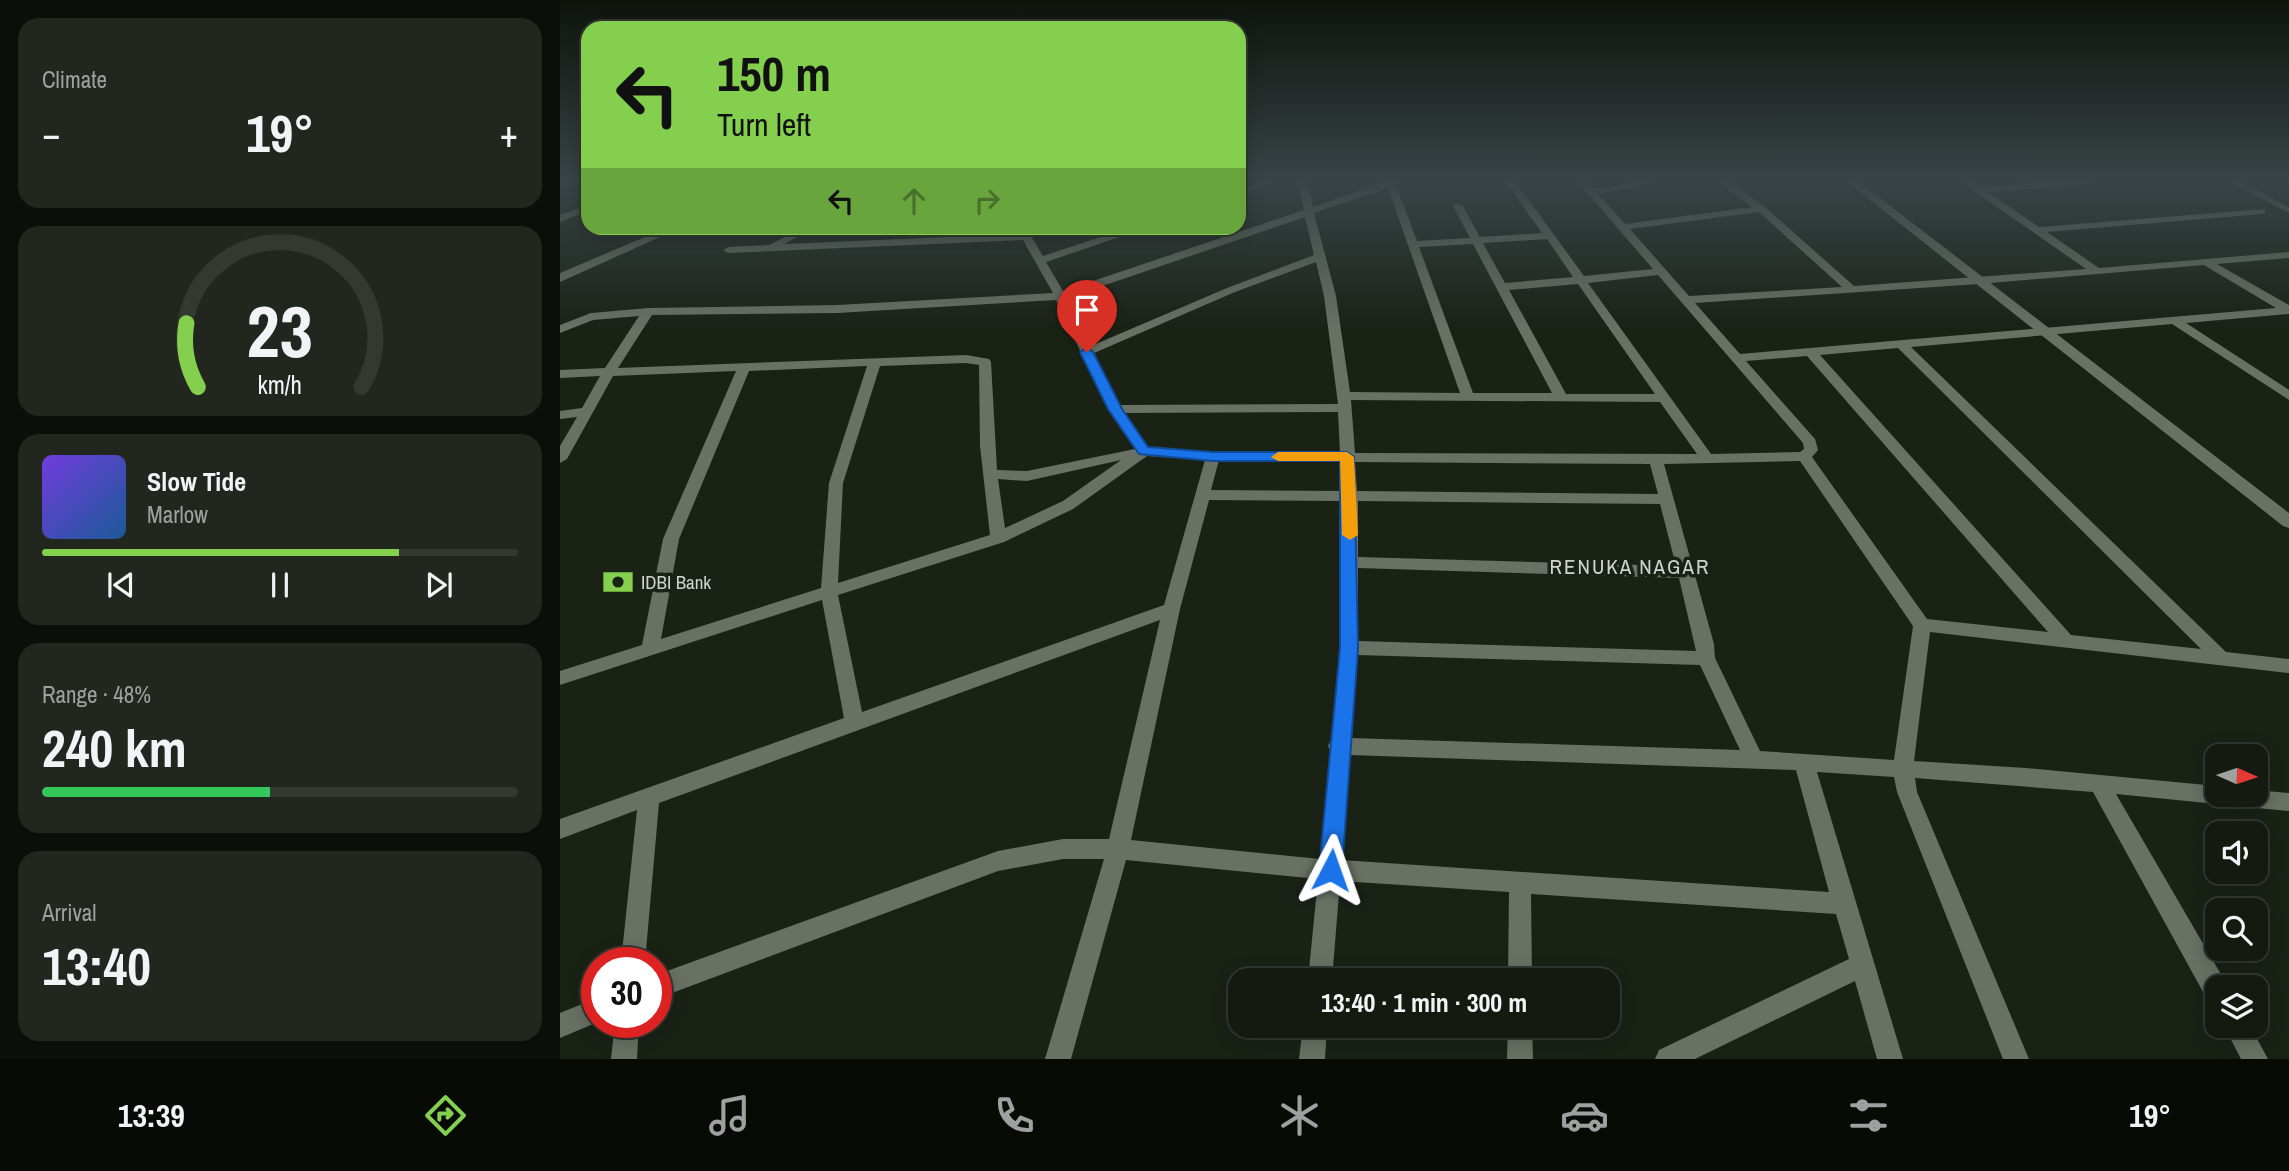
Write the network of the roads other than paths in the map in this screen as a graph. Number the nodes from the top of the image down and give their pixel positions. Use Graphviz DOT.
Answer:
graph roads {
  1 [pos="1314,230"];
  2 [pos="1409,230"];
  3 [pos="1471,230"];
  4 [pos="1546,230"];
  5 [pos="1626,230"];
  6 [pos="1786,230"];
  7 [pos="1914,230"];
  8 [pos="2038,230"];
  9 [pos="638,235"];
  10 [pos="658,235"];
  11 [pos="796,235"];
  12 [pos="976,235"];
  13 [pos="1026,235"];
  14 [pos="1103,235"];
  15 [pos="1114,235"];
  16 [pos="1241,235"];
  17 [pos="1550,236"];
  18 [pos="1105,238"];
  19 [pos="1477,241"];
  20 [pos="1413,244"];
  21 [pos="769,248"];
  22 [pos="728,250"];
  23 [pos="2289,255"];
  24 [pos="1320,257"];
  25 [pos="1040,261"];
  26 [pos="2204,261"];
  27 [pos="560,268"];
  28 [pos="1663,271"];
  29 [pos="2097,271"];
  30 [pos="560,278"];
  31 [pos="1581,280"];
  32 [pos="1979,281"];
  33 [pos="1502,287"];
  34 [pos="1850,288"];
  35 [pos="1060,296"];
  36 [pos="1688,300"];
  37 [pos="2289,310"];
  38 [pos="648,312"];
  39 [pos="2270,312"];
  40 [pos="2174,320"];
  41 [pos="2289,323"];
  42 [pos="560,329"];
  43 [pos="2043,331"];
  44 [pos="1901,344"];
  45 [pos="1087,352"];
  46 [pos="1811,352"];
  47 [pos="1737,358"];
  48 [pos="875,362"];
  49 [pos="745,366"];
  50 [pos="610,370"];
  51 [pos="560,374"];
  52 [pos="2289,396"];
  53 [pos="1468,397"];
  54 [pos="1561,397"];
  55 [pos="1664,398"];
  56 [pos="1344,402"];
  57 [pos="1115,409"];
  58 [pos="587,411"];
  59 [pos="560,415"];
  60 [pos="1144,451"];
  61 [pos="1213,456"];
  62 [pos="1804,456"];
  63 [pos="1347,457"];
  64 [pos="1707,458"];
  65 [pos="560,459"];
  66 [pos="1656,460"];
  67 [pos="991,474"];
  68 [pos="1201,495"];
  69 [pos="1350,495"];
  70 [pos="1666,499"];
  71 [pos="2289,522"];
  72 [pos="998,538"];
  73 [pos="1350,562"];
  74 [pos="1686,572"];
  75 [pos="829,592"];
  76 [pos="1171,609"];
  77 [pos="1922,625"];
  78 [pos="2066,641"];
  79 [pos="1349,648"];
  80 [pos="650,649"];
  81 [pos="1706,658"];
  82 [pos="2222,659"];
  83 [pos="2289,666"];
  84 [pos="560,678"];
  85 [pos="855,723"];
  86 [pos="1338,746"];
  87 [pos="1754,759"];
  88 [pos="1804,762"];
  89 [pos="1903,769"];
  90 [pos="2099,784"];
  91 [pos="649,797"];
  92 [pos="2289,802"];
  93 [pos="560,829"];
  94 [pos="1118,849"];
  95 [pos="1331,870"];
  96 [pos="1520,884"];
  97 [pos="1844,904"];
  98 [pos="634,947"];
  99 [pos="1862,965"];
  100 [pos="1321,968"];
  101 [pos="1520,968"];
  102 [pos="2207,975"];
  103 [pos="672,981"];
  104 [pos="581,1017"];
  105 [pos="560,1026"];
  106 [pos="626,1038"];
  107 [pos="1314,1038"];
  108 [pos="1520,1038"];
  109 [pos="2243,1038"];
  110 [pos="624,1059"];
  111 [pos="1058,1059"];
  112 [pos="1312,1059"];
  113 [pos="1520,1059"];
  114 [pos="1668,1059"];
  115 [pos="1890,1059"];
  116 [pos="2016,1059"];
  117 [pos="2255,1059"];
  1 -- 24 [label="street"];
  2 -- 20 [label="street"];
  3 -- 19 [label="street"];
  4 -- 17 [label="street"];
  5 -- 28 [label="street"];
  6 -- 34 [label="street"];
  7 -- 32 [label="main road"];
  8 -- 29 [label="street"];
  9 -- 27 [label="main road"];
  10 -- 30 [label="main road"];
  11 -- 21 [label="street"];
  12 -- 21 [label="street"];
  13 -- 25 [label="street"];
  14 -- 18 [label="street"];
  15 -- 18 [label="street"];
  16 -- 35 [label="street"];
  17 -- 19 [label="street"];
  17 -- 31 [label="street"];
  18 -- 25 [label="street"];
  19 -- 20 [label="street"];
  19 -- 33 [label="street"];
  20 -- 53 [label="street"];
  21 -- 22 [label="street"];
  23 -- 26 [label="street"];
  24 -- 45 [label="street"];
  24 -- 56 [label="street"];
  25 -- 35 [label="street"];
  26 -- 29 [label="street"];
  26 -- 37 [label="street"];
  28 -- 31 [label="street"];
  28 -- 36 [label="street"];
  29 -- 32 [label="street"];
  31 -- 33 [label="street"];
  31 -- 55 [label="street"];
  32 -- 34 [label="street"];
  32 -- 43 [label="main road"];
  33 -- 54 [label="street"];
  34 -- 36 [label="street"];
  35 -- 38 [label="street"];
  35 -- 45 [label="street"];
  36 -- 47 [label="street"];
  37 -- 39 [label="street"];
  38 -- 42 [label="street"];
  38 -- 50 [label="street"];
  39 -- 40 [label="street"];
  39 -- 41 [label="street"];
  40 -- 43 [label="street"];
  40 -- 52 [label="street"];
  43 -- 44 [label="street"];
  43 -- 71 [label="main road"];
  44 -- 46 [label="street"];
  44 -- 82 [label="street"];
  45 -- 57 [label="street"];
  46 -- 47 [label="street"];
  46 -- 78 [label="street"];
  47 -- 62 [label="street"];
  48 -- 49 [label="street"];
  48 -- 67 [label="street"];
  48 -- 75 [label="street"];
  49 -- 50 [label="street"];
  49 -- 80 [label="street"];
  50 -- 51 [label="street"];
  50 -- 58 [label="street"];
  53 -- 54 [label="street"];
  53 -- 56 [label="street"];
  54 -- 55 [label="street"];
  55 -- 64 [label="street"];
  56 -- 57 [label="street"];
  56 -- 63 [label="street"];
  57 -- 60 [label="street"];
  58 -- 59 [label="street"];
  58 -- 65 [label="street"];
  60 -- 61 [label="street"];
  60 -- 67 [label="street"];
  60 -- 72 [label="street"];
  61 -- 63 [label="street"];
  61 -- 68 [label="street"];
  62 -- 64 [label="street"];
  62 -- 77 [label="street"];
  63 -- 66 [label="street"];
  63 -- 69 [label="street"];
  64 -- 66 [label="street"];
  66 -- 70 [label="street"];
  67 -- 72 [label="street"];
  68 -- 69 [label="street"];
  68 -- 76 [label="street"];
  69 -- 70 [label="street"];
  69 -- 73 [label="street"];
  70 -- 74 [label="street"];
  72 -- 75 [label="street"];
  73 -- 74 [label="street"];
  73 -- 79 [label="street"];
  74 -- 81 [label="street"];
  75 -- 80 [label="street"];
  75 -- 85 [label="street"];
  76 -- 85 [label="street"];
  76 -- 94 [label="street"];
  77 -- 78 [label="street"];
  77 -- 89 [label="street"];
  78 -- 82 [label="street"];
  79 -- 81 [label="street"];
  79 -- 86 [label="street"];
  80 -- 84 [label="street"];
  81 -- 87 [label="street"];
  82 -- 83 [label="street"];
  85 -- 91 [label="street"];
  86 -- 87 [label="street"];
  86 -- 95 [label="street"];
  87 -- 88 [label="street"];
  88 -- 89 [label="street"];
  88 -- 97 [label="street"];
  89 -- 90 [label="street"];
  89 -- 116 [label="street"];
  90 -- 92 [label="street"];
  90 -- 102 [label="street"];
  91 -- 93 [label="street"];
  91 -- 98 [label="street"];
  94 -- 95 [label="street"];
  94 -- 103 [label="street"];
  94 -- 111 [label="street"];
  95 -- 96 [label="street"];
  95 -- 100 [label="street"];
  96 -- 97 [label="street"];
  96 -- 101 [label="street"];
  97 -- 99 [label="street"];
  99 -- 114 [label="street"];
  99 -- 115 [label="street"];
  104 -- 105 [label="street"];
  106 -- 110 [label="street"];
  107 -- 112 [label="street"];
  108 -- 113 [label="street"];
  109 -- 117 [label="street"];
}
